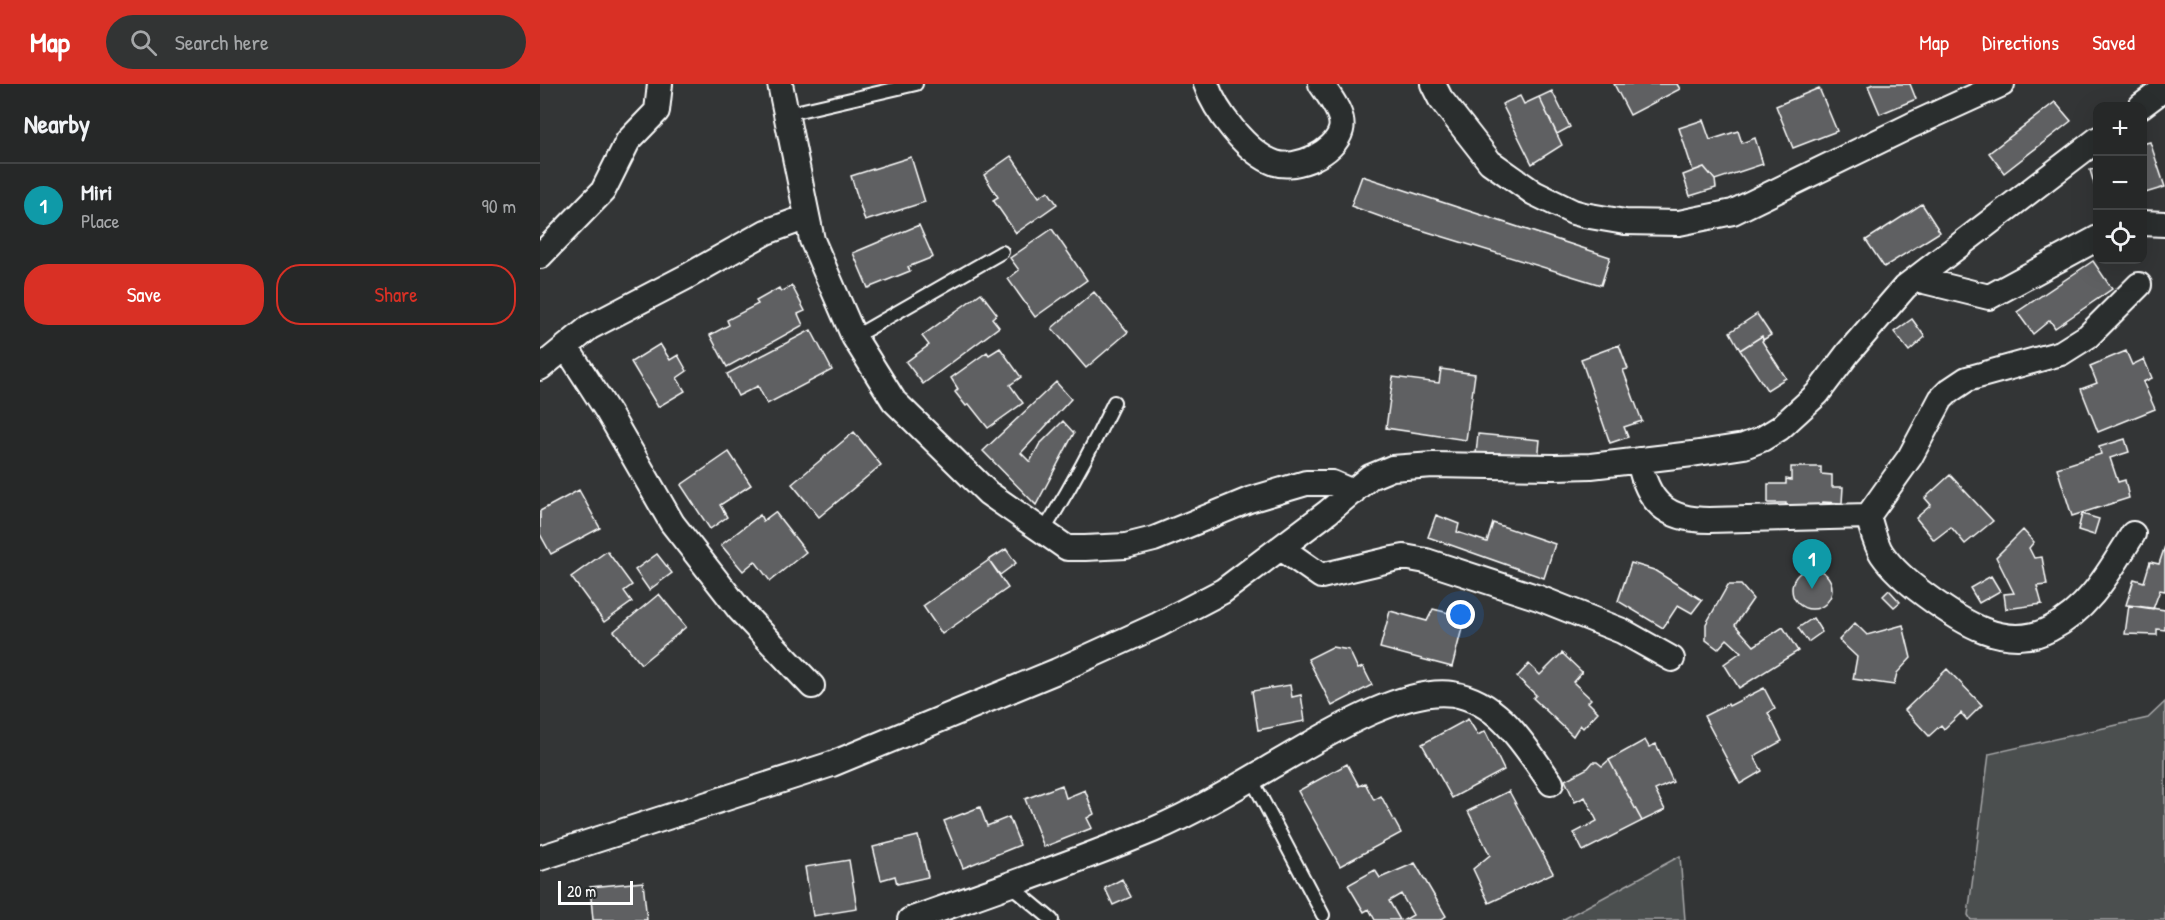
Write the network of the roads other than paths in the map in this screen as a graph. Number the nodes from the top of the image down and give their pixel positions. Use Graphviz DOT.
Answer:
graph roads {
  1 [pos="660,84"];
  2 [pos="780,84"];
  3 [pos="916,84"];
  4 [pos="1206,84"];
  5 [pos="1321,84"];
  6 [pos="1434,84"];
  7 [pos="2002,84"];
  8 [pos="2165,88"];
  9 [pos="2146,102"];
  10 [pos="786,114"];
  11 [pos="2093,142"];
  12 [pos="807,217"];
  13 [pos="2147,223"];
  14 [pos="2165,224"];
  15 [pos="2093,240"];
  16 [pos="1002,252"];
  17 [pos="540,256"];
  18 [pos="1916,279"];
  19 [pos="2139,285"];
  20 [pos="854,337"];
  21 [pos="566,347"];
  22 [pos="540,368"];
  23 [pos="1114,402"];
  24 [pos="1639,460"];
  25 [pos="1353,492"];
  26 [pos="1868,516"];
  27 [pos="1044,530"];
  28 [pos="2133,534"];
  29 [pos="1281,548"];
  30 [pos="1672,659"];
  31 [pos="812,686"];
  32 [pos="1251,778"];
  33 [pos="1551,783"];
  34 [pos="540,858"];
  35 [pos="1010,885"];
  36 [pos="1323,915"];
  37 [pos="910,920"];
  38 [pos="1052,920"];
  1 -- 17 [label="street"];
  2 -- 10 [label="street"];
  3 -- 10 [label="lane"];
  4 -- 5 [label="street"];
  6 -- 7 [label="street"];
  8 -- 9 [label="street"];
  10 -- 12 [label="street"];
  11 -- 18 [label="street"];
  12 -- 20 [label="street"];
  12 -- 21 [label="street"];
  13 -- 14 [label="street"];
  15 -- 18 [label="street"];
  16 -- 20 [label="lane"];
  18 -- 24 [label="street"];
  19 -- 26 [label="street"];
  20 -- 27 [label="street"];
  21 -- 22 [label="street"];
  21 -- 31 [label="street"];
  23 -- 27 [label="lane"];
  24 -- 25 [label="street"];
  24 -- 26 [label="street"];
  25 -- 27 [label="street"];
  25 -- 29 [label="street"];
  26 -- 28 [label="street"];
  29 -- 30 [label="street"];
  29 -- 34 [label="street"];
  32 -- 33 [label="street"];
  32 -- 35 [label="street"];
  32 -- 36 [label="lane"];
  35 -- 37 [label="street"];
  35 -- 38 [label="lane"];
}
